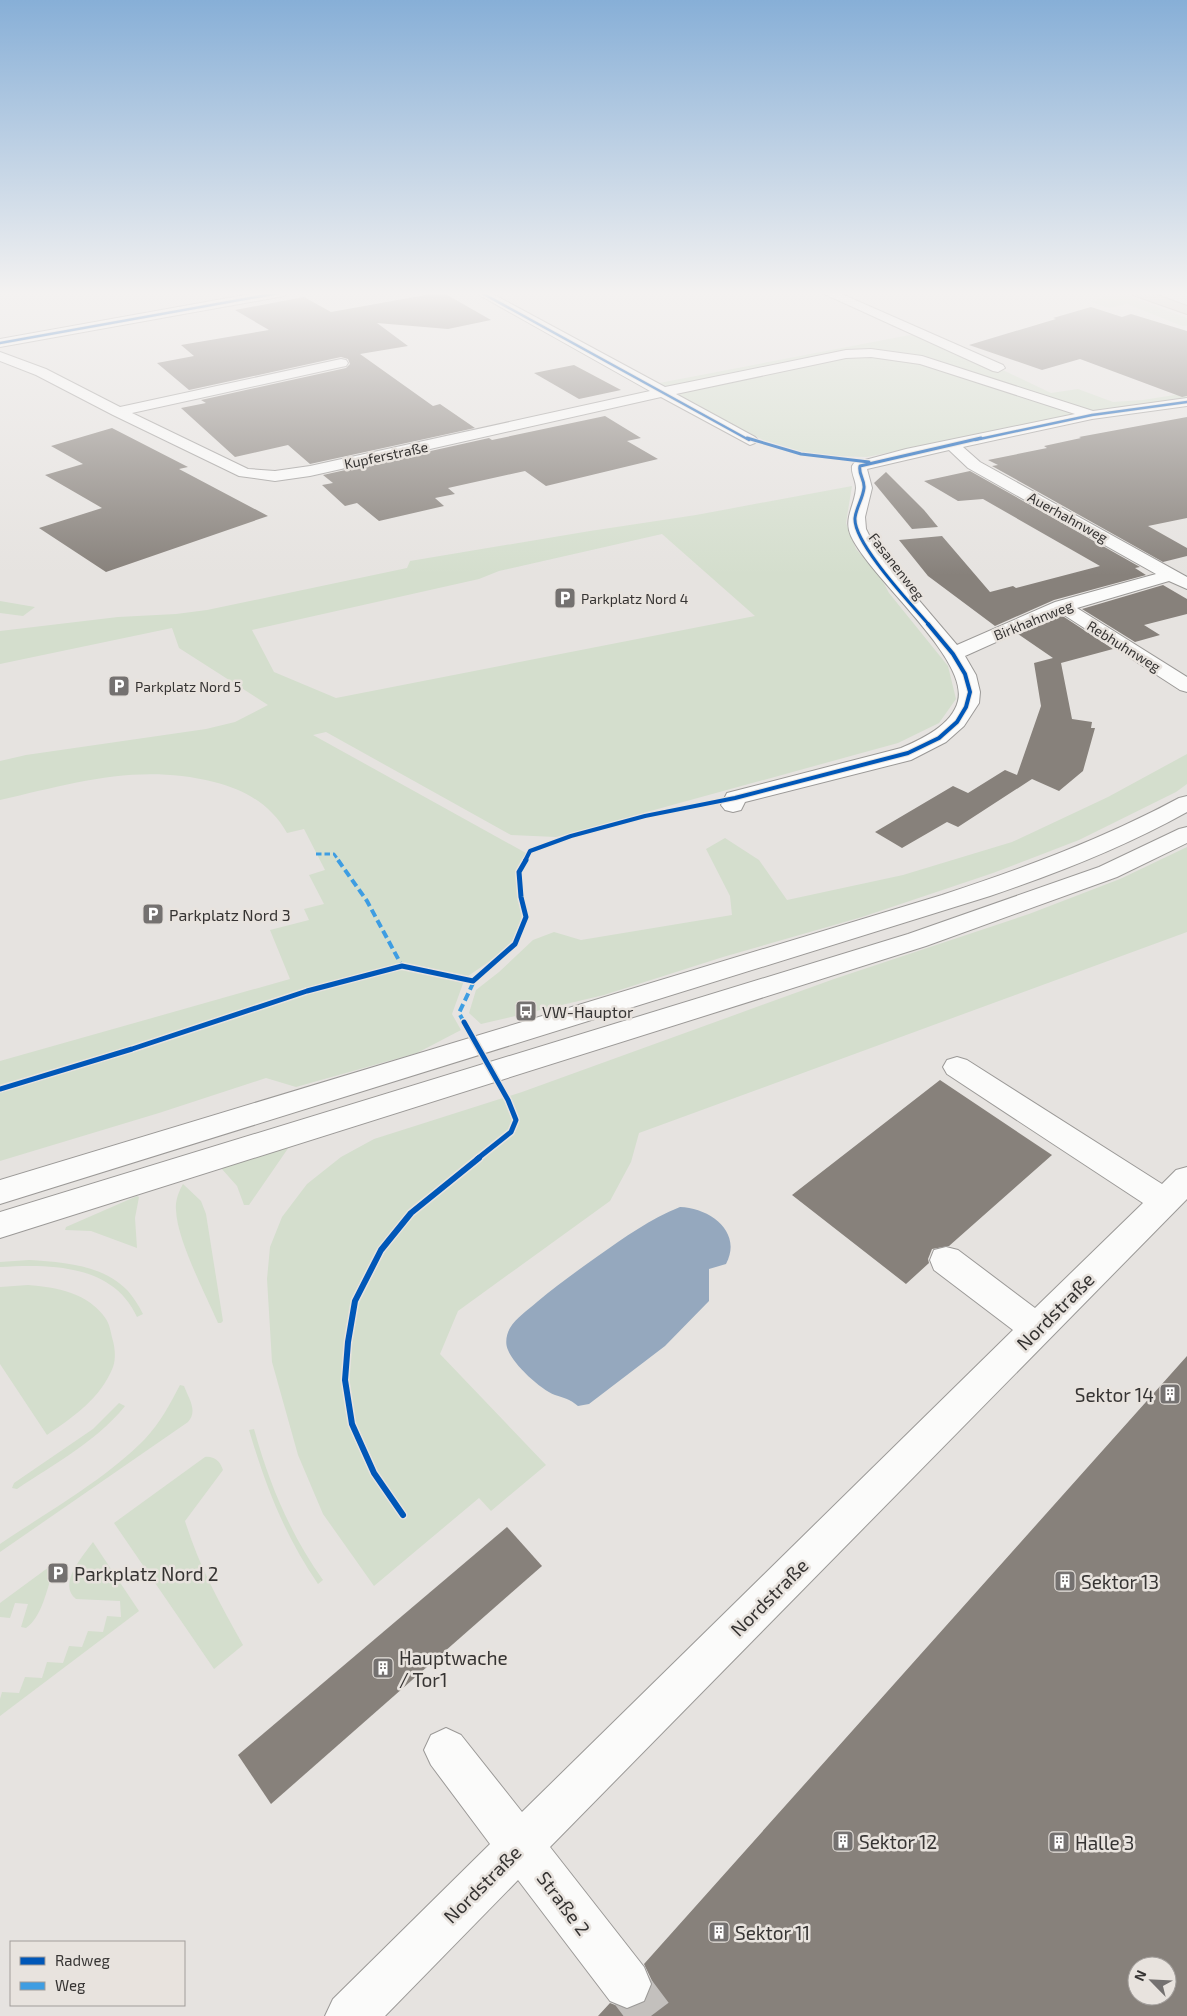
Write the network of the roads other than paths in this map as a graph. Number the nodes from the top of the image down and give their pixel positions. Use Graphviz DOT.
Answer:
graph roads {
  1 [pos="68,386"];
  2 [pos="236,386"];
  3 [pos="653,386"];
  4 [pos="692,386"];
  5 [pos="1004,386"];
  6 [pos="664,392"];
  7 [pos="1187,402"];
  8 [pos="118,412"];
  9 [pos="1092,414"];
  10 [pos="750,440"];
  11 [pos="953,445"];
  12 [pos="1179,579"];
  13 [pos="1062,606"];
  14 [pos="953,654"];
  15 [pos="1187,686"];
  16 [pos="1187,803"];
  17 [pos="733,805"];
  18 [pos="1187,834"];
  19 [pos="957,1067"];
  20 [pos="1176,1190"];
  21 [pos="0,1192"];
  22 [pos="0,1225"];
  23 [pos="946,1260"];
  24 [pos="1037,1329"];
  25 [pos="446,1750"];
  26 [pos="520,1846"];
  27 [pos="627,1984"];
  28 [pos="350,2016"];
  1 -- 8 [label="street, Kupferstraße"];
  2 -- 8 [label="street"];
  3 -- 6 [label="street"];
  4 -- 6 [label="street, Kupferstraße"];
  5 -- 9 [label="street, Kupferstraße"];
  6 -- 8 [label="street, Kupferstraße"];
  6 -- 10 [label="street"];
  7 -- 9 [label="street, Fasanenweg"];
  9 -- 11 [label="street, Fasanenweg"];
  11 -- 12 [label="street, Auerhahnweg"];
  11 -- 14 [label="street, Fasanenweg"];
  12 -- 13 [label="street, Birkhahnweg"];
  13 -- 14 [label="street, Birkhahnweg"];
  13 -- 15 [label="street, Rebhuhnweg"];
  14 -- 17 [label="street, Fasanenweg"];
  16 -- 21 [label="street"];
  18 -- 22 [label="street"];
  19 -- 20 [label="street"];
  20 -- 24 [label="street, Nordstraße"];
  23 -- 24 [label="street"];
  24 -- 26 [label="street, Nordstraße"];
  25 -- 26 [label="street, Straße 2"];
  26 -- 27 [label="street, Straße 2"];
  26 -- 28 [label="street, Nordstraße"];
}
